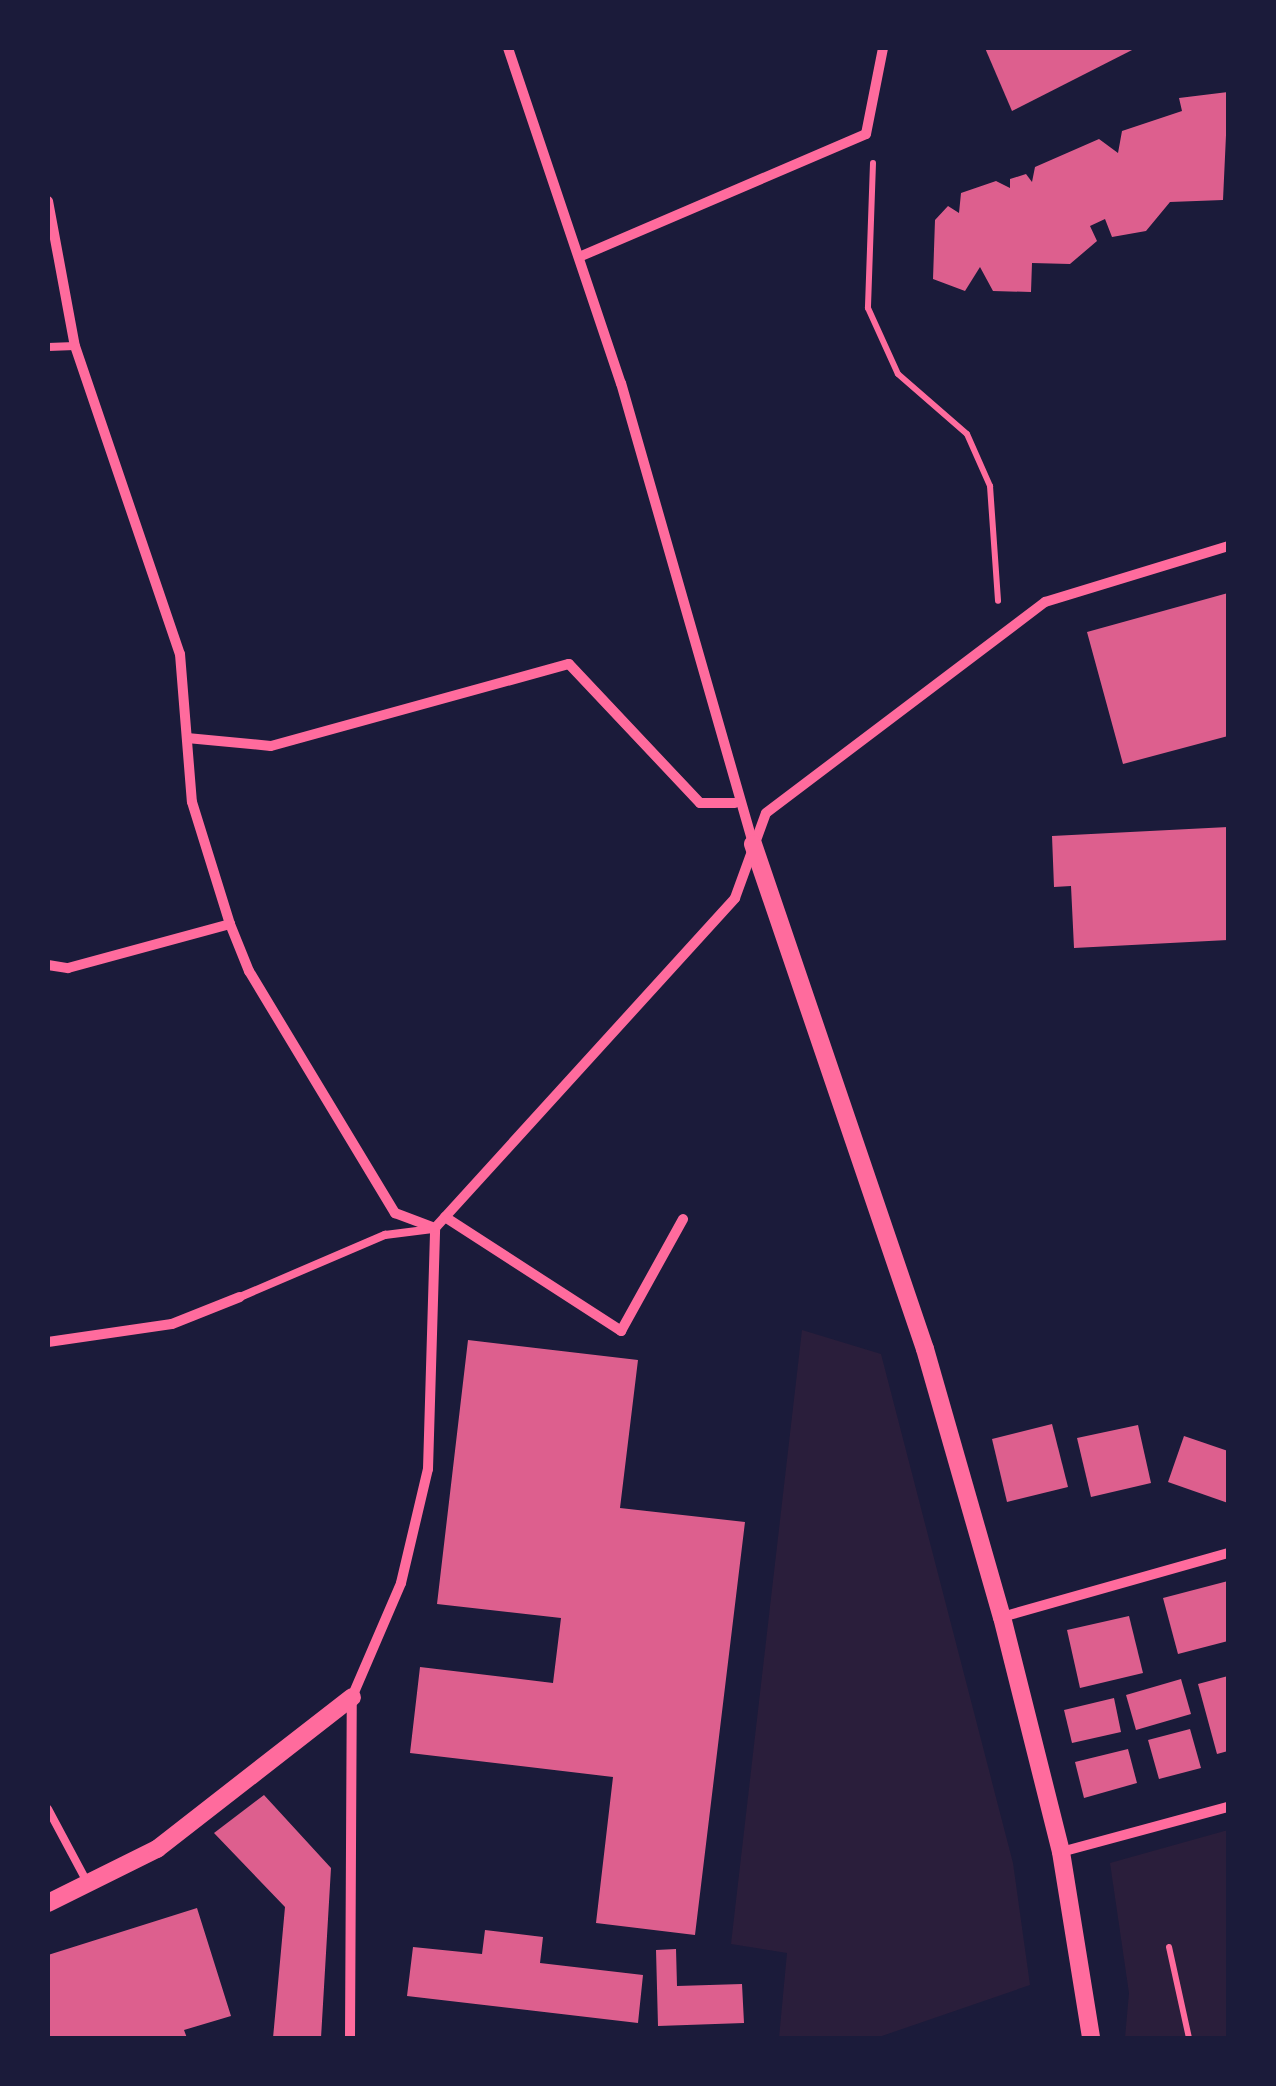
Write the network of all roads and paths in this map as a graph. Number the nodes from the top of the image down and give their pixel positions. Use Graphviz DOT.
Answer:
graph roads {
  1 [pos="508,48"];
  2 [pos="883,48"];
  3 [pos="866,134"];
  4 [pos="48,201"];
  5 [pos="579,257"];
  6 [pos="74,346"];
  7 [pos="48,348"];
  8 [pos="1228,546"];
  9 [pos="1000,632"];
  10 [pos="187,738"];
  11 [pos="735,802"];
  12 [pos="753,844"];
  13 [pos="230,924"];
  14 [pos="48,965"];
  15 [pos="446,1217"];
  16 [pos="683,1219"];
  17 [pos="436,1228"];
  18 [pos="240,1297"];
  19 [pos="48,1342"];
  20 [pos="1228,1553"];
  21 [pos="1002,1617"];
  22 [pos="352,1697"];
  23 [pos="1228,1807"];
  24 [pos="48,1810"];
  25 [pos="1061,1852"];
  26 [pos="88,1884"];
  27 [pos="48,1902"];
  28 [pos="1170,1948"];
  29 [pos="350,2038"];
  30 [pos="1091,2038"];
  31 [pos="1189,2038"];
  1 -- 5 [label="street"];
  2 -- 3 [label="street"];
  3 -- 5 [label="street"];
  3 -- 9 [label="path"];
  4 -- 6 [label="street"];
  5 -- 11 [label="street"];
  6 -- 7 [label="lane"];
  6 -- 10 [label="street"];
  8 -- 9 [label="street"];
  9 -- 12 [label="street"];
  10 -- 11 [label="street"];
  10 -- 13 [label="street"];
  11 -- 12 [label="street"];
  12 -- 15 [label="street"];
  12 -- 21 [label="street"];
  13 -- 14 [label="street"];
  13 -- 17 [label="street"];
  15 -- 16 [label="street"];
  15 -- 17 [label="street"];
  17 -- 18 [label="lane"];
  17 -- 22 [label="street"];
  18 -- 19 [label="street"];
  20 -- 21 [label="street"];
  21 -- 25 [label="street"];
  22 -- 26 [label="street"];
  22 -- 29 [label="street"];
  23 -- 25 [label="street"];
  24 -- 26 [label="lane"];
  25 -- 30 [label="street"];
  26 -- 27 [label="street"];
  28 -- 31 [label="path"];
}
